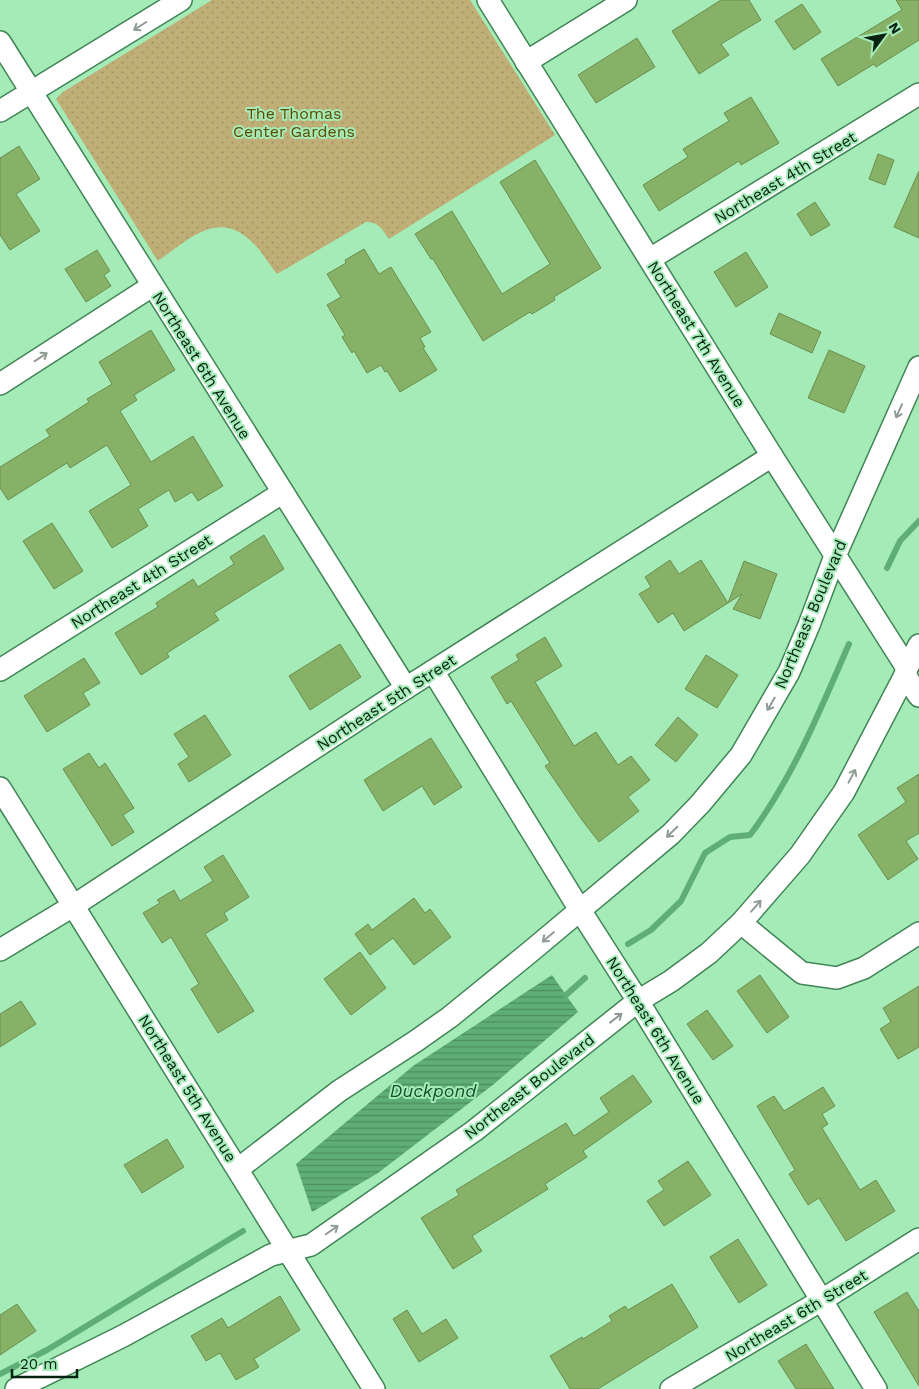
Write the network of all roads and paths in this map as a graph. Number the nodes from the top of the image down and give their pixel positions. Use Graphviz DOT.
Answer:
graph roads {
  1 [pos="181,0"];
  2 [pos="488,0"];
  3 [pos="626,0"];
  4 [pos="0,42"];
  5 [pos="526,62"];
  6 [pos="32,93"];
  7 [pos="919,94"];
  8 [pos="0,112"];
  9 [pos="650,259"];
  10 [pos="152,286"];
  11 [pos="919,367"];
  12 [pos="0,384"];
  13 [pos="772,456"];
  14 [pos="282,493"];
  15 [pos="835,556"];
  16 [pos="919,645"];
  17 [pos="0,670"];
  18 [pos="433,671"];
  19 [pos="906,671"];
  20 [pos="406,688"];
  21 [pos="919,696"];
  22 [pos="0,788"];
  23 [pos="73,906"];
  24 [pos="580,910"];
  25 [pos="741,923"];
  26 [pos="919,933"];
  27 [pos="0,950"];
  28 [pos="638,1000"];
  29 [pos="238,1168"];
  30 [pos="919,1239"];
  31 [pos="288,1250"];
  32 [pos="822,1300"];
  33 [pos="16,1389"];
  34 [pos="374,1389"];
  35 [pos="671,1389"];
  36 [pos="876,1389"];
  1 -- 6 [label="street, one-way"];
  2 -- 5 [label="street, Northeast 7th Avenue"];
  3 -- 5 [label="street"];
  4 -- 6 [label="street, Northeast 6th Avenue"];
  5 -- 9 [label="street, Northeast 7th Avenue"];
  6 -- 8 [label="street"];
  6 -- 10 [label="street, Northeast 6th Avenue"];
  7 -- 9 [label="street, Northeast 4th Street"];
  9 -- 13 [label="street, Northeast 7th Avenue"];
  12 -- 10 [label="street, one-way"];
  10 -- 14 [label="street, Northeast 6th Avenue"];
  11 -- 15 [label="street, Northeast Boulevard, one-way"];
  13 -- 15 [label="street, Northeast 7th Avenue"];
  13 -- 18 [label="street, Northeast 5th Street"];
  14 -- 17 [label="street, Northeast 4th Street"];
  14 -- 20 [label="street, Northeast 6th Avenue"];
  15 -- 19 [label="street, Northeast 7th Avenue"];
  15 -- 24 [label="street, Northeast Boulevard, one-way"];
  16 -- 19 [label="street, Northeast Boulevard"];
  18 -- 20 [label="street, Northeast 5th Street"];
  18 -- 24 [label="street, Northeast 6th Avenue"];
  19 -- 21 [label="street, Northeast 7th Avenue"];
  25 -- 19 [label="street, Northeast Boulevard, one-way"];
  20 -- 23 [label="street, Northeast 5th Street"];
  22 -- 23 [label="street, Northeast 5th Avenue"];
  23 -- 27 [label="street, Northeast 5th Street"];
  23 -- 29 [label="street, Northeast 5th Avenue"];
  24 -- 28 [label="street, Northeast 6th Avenue"];
  24 -- 29 [label="street, Northeast Boulevard, one-way"];
  25 -- 26 [label="street"];
  25 -- 28 [label="street, Northeast Boulevard"];
  31 -- 28 [label="street, Northeast Boulevard, one-way"];
  28 -- 32 [label="street, Northeast 6th Avenue"];
  29 -- 31 [label="street, Northeast 5th Avenue"];
  30 -- 32 [label="street, Northeast 6th Street"];
  31 -- 33 [label="street, Northeast Boulevard"];
  31 -- 34 [label="street, Northeast 5th Avenue"];
  32 -- 35 [label="street, Northeast 6th Street"];
  32 -- 36 [label="street, Northeast 6th Avenue"];
}
